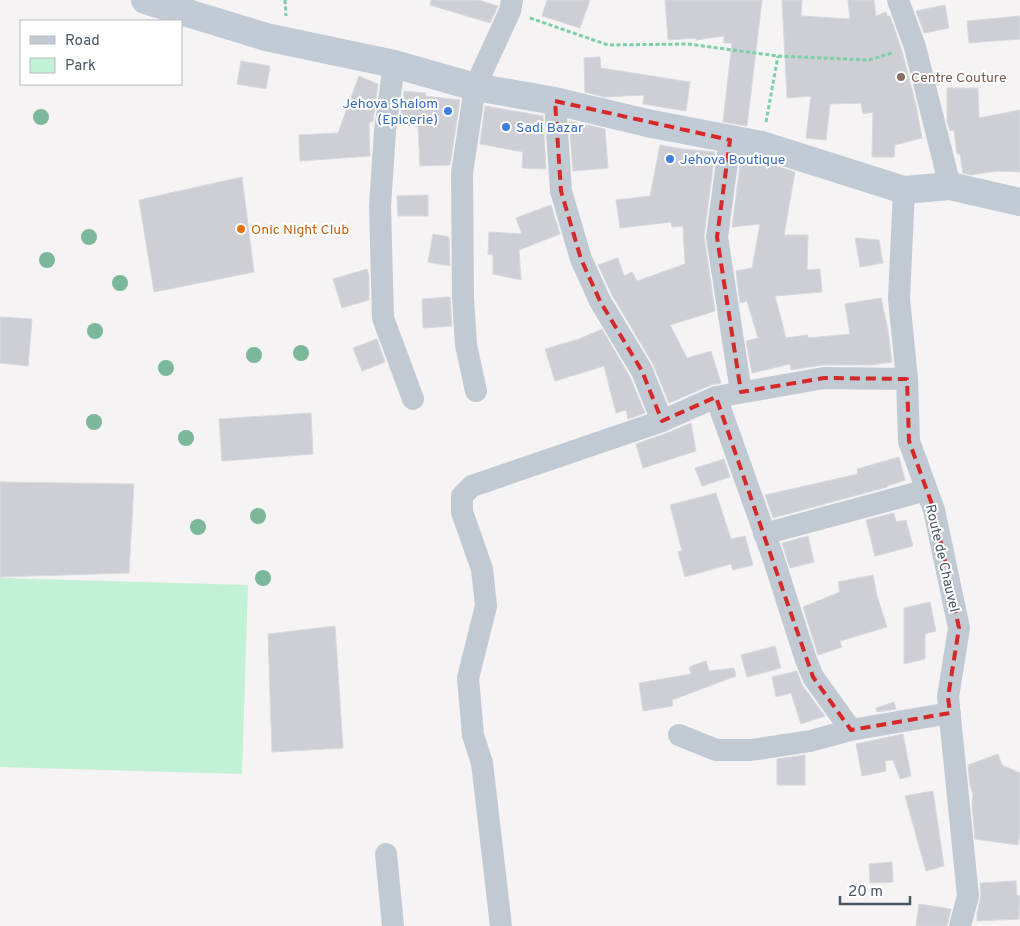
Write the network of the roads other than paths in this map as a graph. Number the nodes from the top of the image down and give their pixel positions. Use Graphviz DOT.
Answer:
graph roads {
  1 [pos="145,0"];
  2 [pos="898,0"];
  3 [pos="511,5"];
  4 [pos="394,64"];
  5 [pos="475,87"];
  6 [pos="555,101"];
  7 [pos="730,140"];
  8 [pos="950,186"];
  9 [pos="904,190"];
  10 [pos="1020,202"];
  11 [pos="907,379"];
  12 [pos="476,392"];
  13 [pos="741,392"];
  14 [pos="716,397"];
  15 [pos="413,399"];
  16 [pos="662,421"];
  17 [pos="927,490"];
  18 [pos="764,534"];
  19 [pos="950,713"];
  20 [pos="851,730"];
  21 [pos="679,736"];
  22 [pos="386,854"];
  23 [pos="392,926"];
  24 [pos="501,926"];
  25 [pos="960,926"];
  1 -- 4 [label="street"];
  2 -- 8 [label="street"];
  3 -- 5 [label="street"];
  4 -- 5 [label="street"];
  4 -- 15 [label="street"];
  5 -- 6 [label="street"];
  5 -- 12 [label="street"];
  6 -- 7 [label="street"];
  6 -- 16 [label="street"];
  7 -- 9 [label="street"];
  7 -- 13 [label="street"];
  8 -- 9 [label="street"];
  8 -- 10 [label="street"];
  9 -- 11 [label="street, Route de Chauvel"];
  11 -- 13 [label="street"];
  11 -- 17 [label="street, Route de Chauvel"];
  13 -- 14 [label="street"];
  14 -- 16 [label="street"];
  14 -- 18 [label="street"];
  16 -- 24 [label="street"];
  17 -- 18 [label="street"];
  17 -- 19 [label="street, Route de Chauvel"];
  18 -- 20 [label="street"];
  19 -- 20 [label="street"];
  19 -- 25 [label="street, Route de Chauvel"];
  20 -- 21 [label="street"];
  22 -- 23 [label="street"];
}
